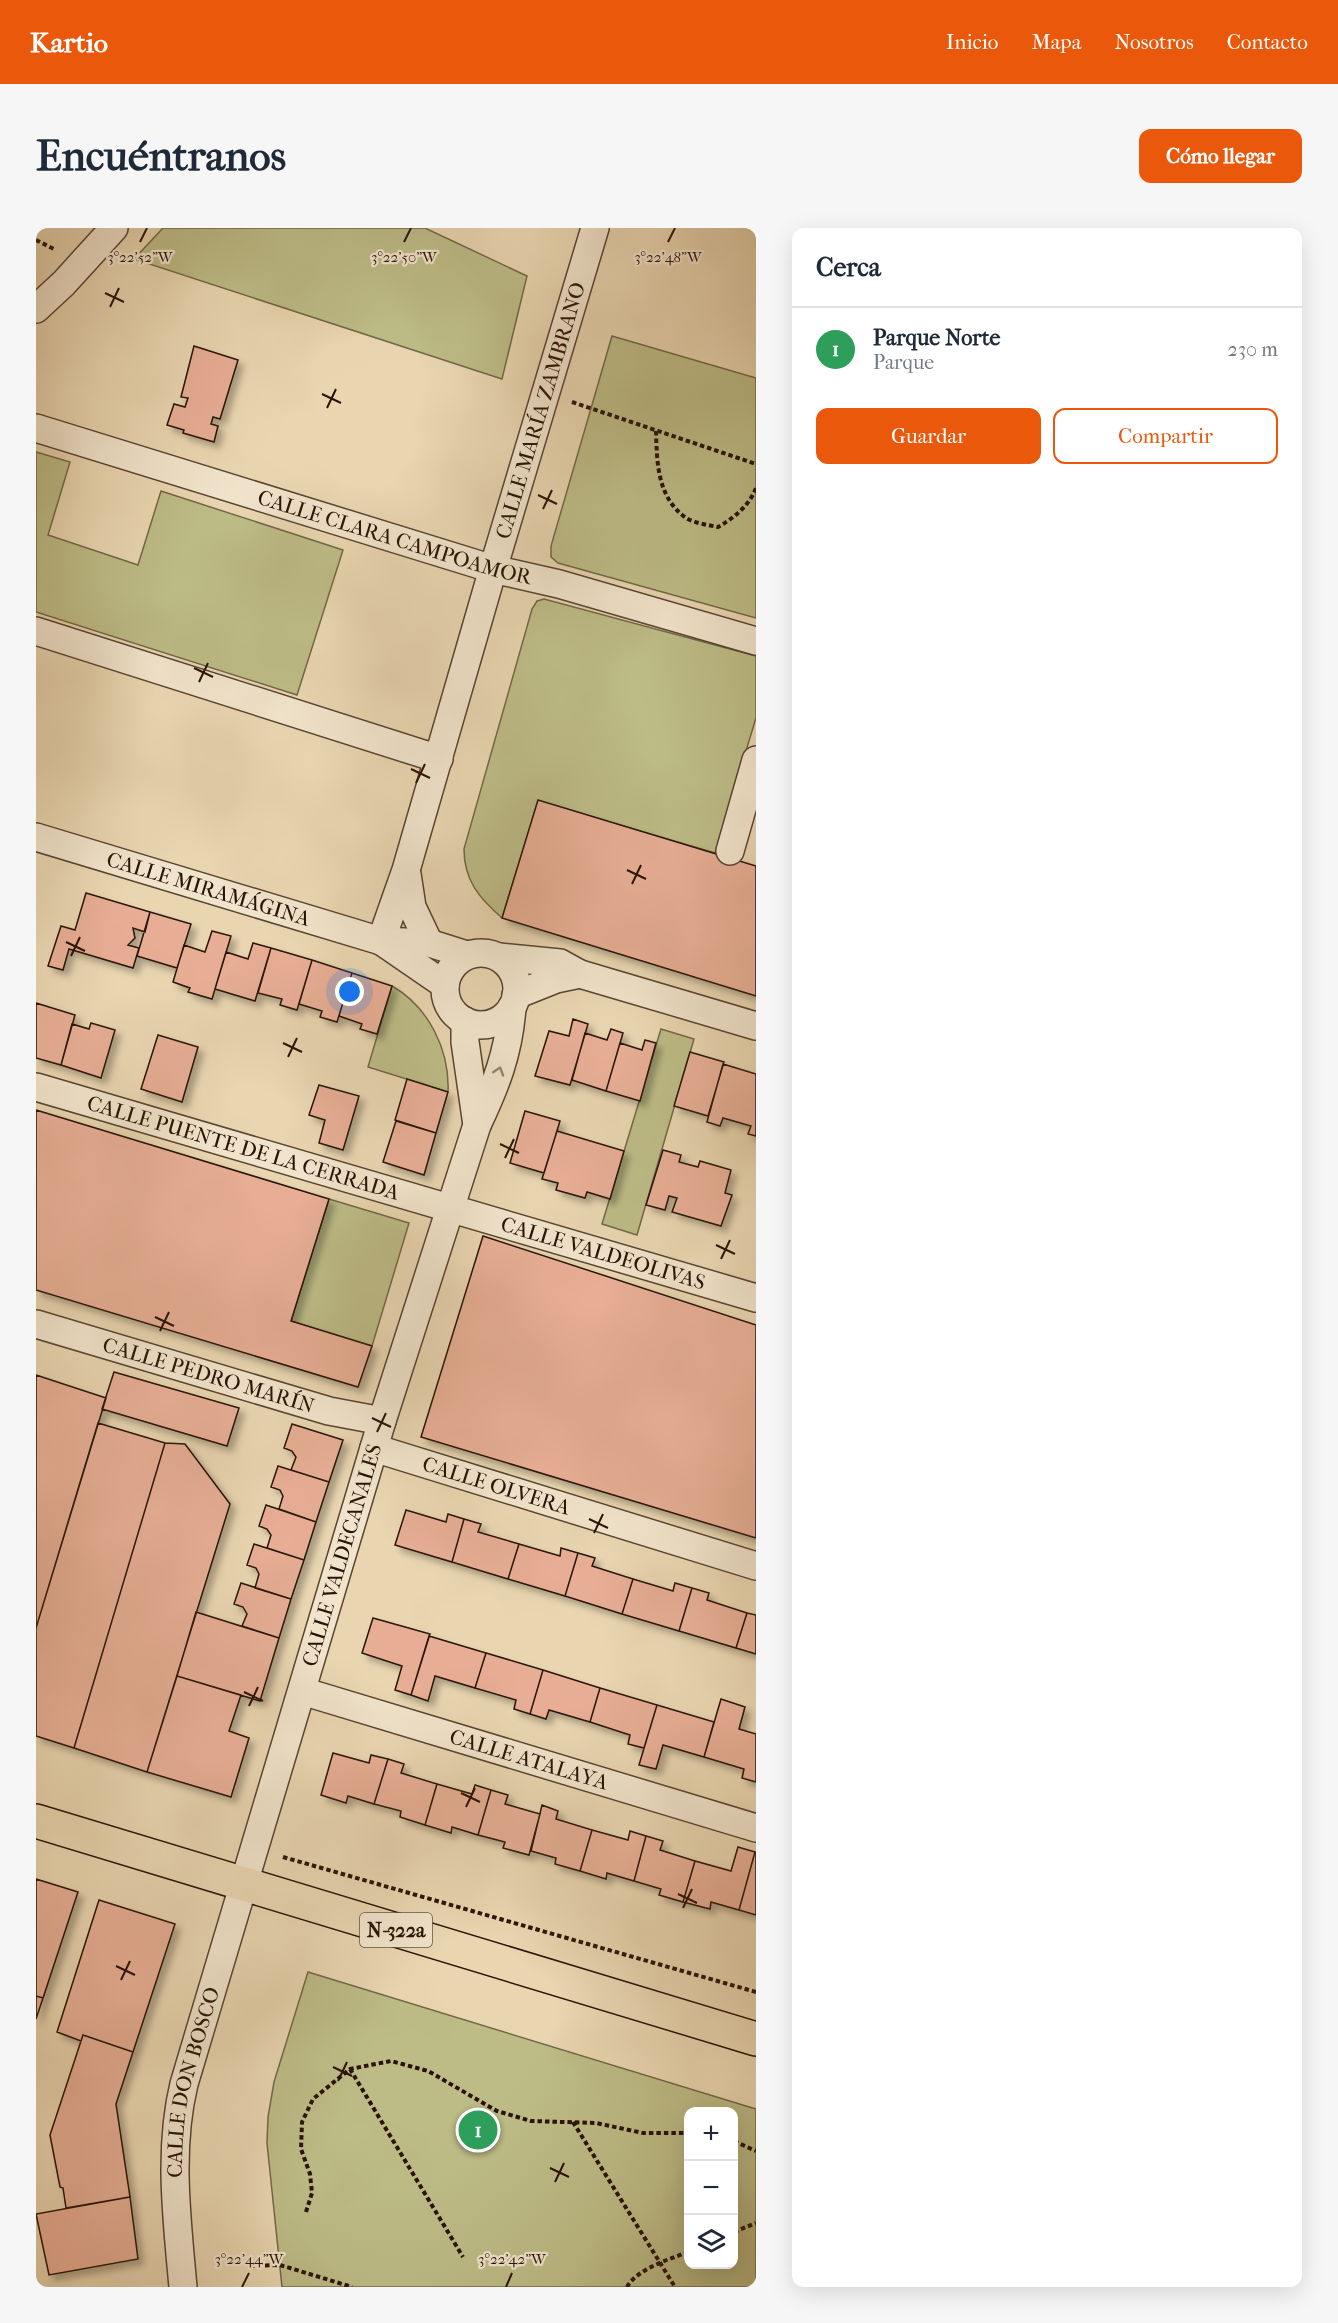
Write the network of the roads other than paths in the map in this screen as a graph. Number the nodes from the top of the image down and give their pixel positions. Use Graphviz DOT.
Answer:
graph roads {
  1 [pos="114,228"];
  2 [pos="595,228"];
  3 [pos="36,309"];
  4 [pos="36,428"];
  5 [pos="493,569"];
  6 [pos="36,631"];
  7 [pos="756,641"];
  8 [pos="439,759"];
  9 [pos="756,760"];
  10 [pos="36,837"];
  11 [pos="730,851"];
  12 [pos="406,870"];
  13 [pos="381,941"];
  14 [pos="429,943"];
  15 [pos="467,955"];
  16 [pos="499,957"];
  17 [pos="580,974"];
  18 [pos="445,985"];
  19 [pos="514,1001"];
  20 [pos="465,1021"];
  21 [pos="756,1026"];
  22 [pos="36,1087"];
  23 [pos="477,1125"];
  24 [pos="450,1210"];
  25 [pos="756,1298"];
  26 [pos="36,1324"];
  27 [pos="382,1421"];
  28 [pos="374,1448"];
  29 [pos="756,1566"];
  30 [pos="302,1691"];
  31 [pos="36,1821"];
  32 [pos="756,1828"];
  33 [pos="244,1884"];
  34 [pos="756,2039"];
  35 [pos="183,2287"];
  1 -- 3 [label="street"];
  2 -- 5 [label="street, CALLE MARÍA ZAMBRANO"];
  4 -- 5 [label="street, CALLE CLARA CAMPOAMOR"];
  5 -- 7 [label="street, CALLE CLARA CAMPOAMOR"];
  5 -- 8 [label="street, CALLE MARÍA ZAMBRANO"];
  6 -- 8 [label="street"];
  8 -- 12 [label="street, CALLE MARÍA ZAMBRANO"];
  9 -- 11 [label="street"];
  10 -- 13 [label="street, CALLE MIRAMÁGINA"];
  12 -- 13 [label="street, CALLE MARÍA ZAMBRANO"];
  12 -- 14 [label="street, CALLE MARÍA ZAMBRANO"];
  13 -- 14 [label="street, CALLE MIRAMÁGINA"];
  13 -- 18 [label="street, CALLE MIRAMÁGINA"];
  14 -- 15 [label="street, CALLE MIRAMÁGINA"];
  15 -- 16 [label="street"];
  15 -- 18 [label="street"];
  16 -- 17 [label="street"];
  16 -- 19 [label="street"];
  17 -- 19 [label="street"];
  17 -- 21 [label="street"];
  18 -- 20 [label="street"];
  19 -- 20 [label="street"];
  23 -- 19 [label="street, CALLE VALDECANALES, one-way"];
  20 -- 23 [label="street, CALLE VALDECANALES"];
  22 -- 24 [label="street, CALLE PUENTE DE LA CERRADA"];
  23 -- 24 [label="street, CALLE VALDECANALES"];
  24 -- 25 [label="street, CALLE VALDEOLIVAS"];
  24 -- 27 [label="street, CALLE VALDECANALES"];
  26 -- 27 [label="street, CALLE PEDRO MARÍN"];
  27 -- 28 [label="street, CALLE VALDECANALES"];
  28 -- 29 [label="street, CALLE OLVERA"];
  28 -- 30 [label="street, CALLE VALDECANALES"];
  30 -- 32 [label="street, CALLE ATALAYA"];
  30 -- 33 [label="street, CALLE VALDECANALES"];
  31 -- 33 [label="main road, N-322a"];
  33 -- 34 [label="main road, N-322a"];
  33 -- 35 [label="street, CALLE DON BOSCO"];
}
